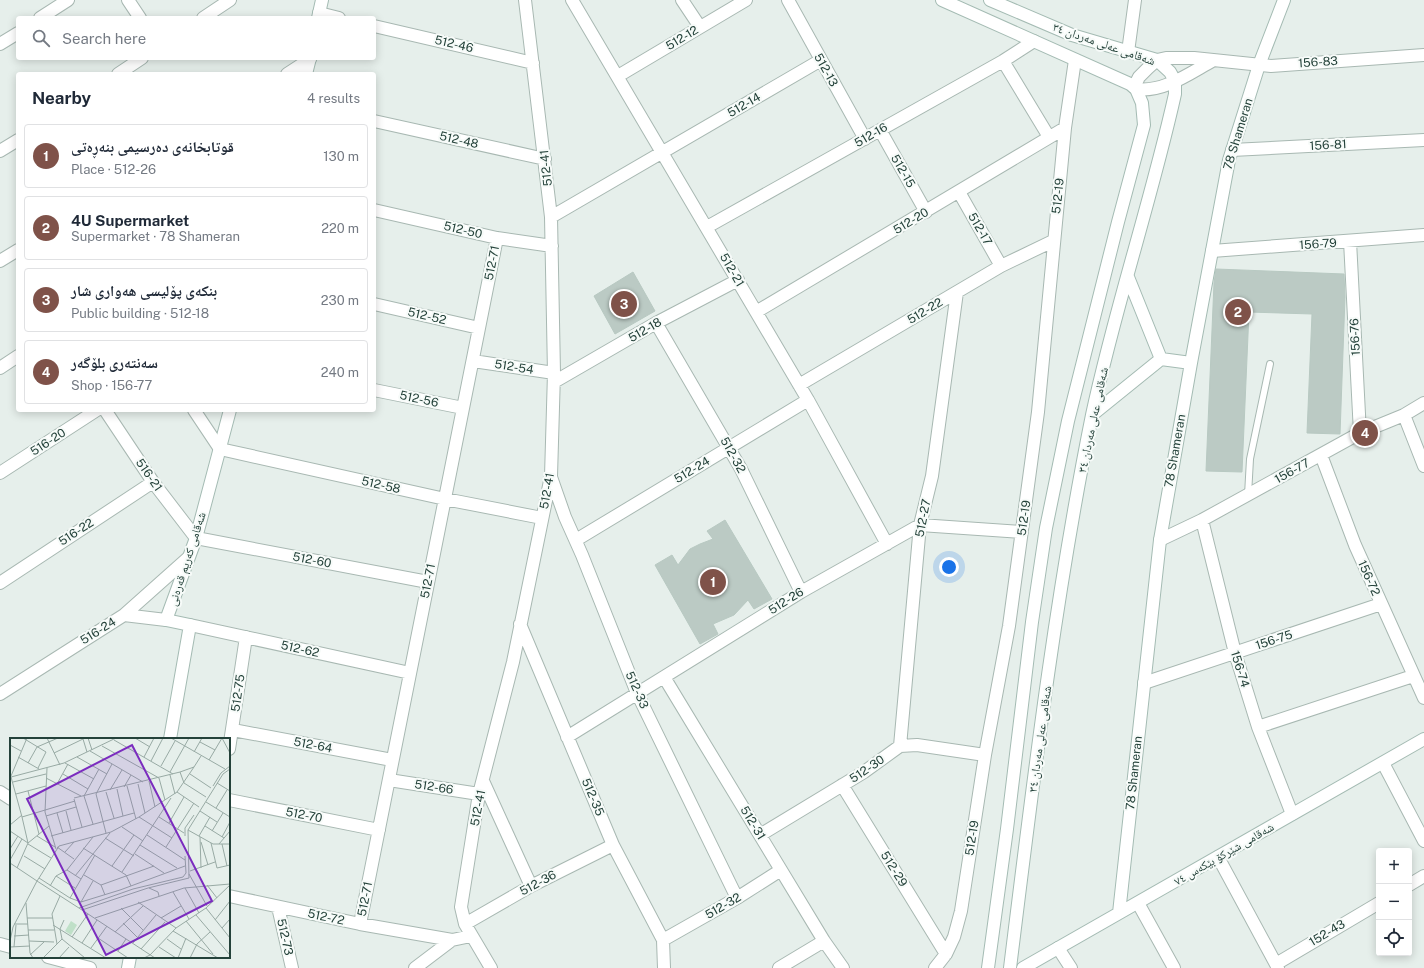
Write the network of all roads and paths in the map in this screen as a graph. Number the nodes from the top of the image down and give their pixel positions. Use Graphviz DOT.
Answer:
graph roads {
  1 [pos="68,0"];
  2 [pos="128,0"];
  3 [pos="230,0"];
  4 [pos="322,0"];
  5 [pos="526,0"];
  6 [pos="572,0"];
  7 [pos="682,0"];
  8 [pos="746,0"];
  9 [pos="788,0"];
  10 [pos="942,0"];
  11 [pos="990,0"];
  12 [pos="1136,0"];
  13 [pos="1284,0"];
  14 [pos="43,16"];
  15 [pos="139,16"];
  16 [pos="205,16"];
  17 [pos="319,16"];
  18 [pos="376,26"];
  19 [pos="700,27"];
  20 [pos="16,33"];
  21 [pos="1072,35"];
  22 [pos="1034,41"];
  23 [pos="0,44"];
  24 [pos="1128,52"];
  25 [pos="1062,54"];
  26 [pos="1424,55"];
  27 [pos="139,60"];
  28 [pos="308,60"];
  29 [pos="310,60"];
  30 [pos="821,60"];
  31 [pos="1075,60"];
  32 [pos="1157,60"];
  33 [pos="1003,61"];
  34 [pos="1212,61"];
  35 [pos="533,63"];
  36 [pos="1259,65"];
  37 [pos="121,72"];
  38 [pos="290,72"];
  39 [pos="307,72"];
  40 [pos="618,76"];
  41 [pos="1175,81"];
  42 [pos="1135,88"];
  43 [pos="376,121"];
  44 [pos="1065,128"];
  45 [pos="880,130"];
  46 [pos="1049,137"];
  47 [pos="865,139"];
  48 [pos="1424,140"];
  49 [pos="16,141"];
  50 [pos="1232,150"];
  51 [pos="0,151"];
  52 [pos="664,151"];
  53 [pos="545,159"];
  54 [pos="959,192"];
  55 [pos="376,210"];
  56 [pos="926,212"];
  57 [pos="551,217"];
  58 [pos="707,228"];
  59 [pos="1424,235"];
  60 [pos="497,238"];
  61 [pos="1350,241"];
  62 [pos="1053,242"];
  63 [pos="552,246"];
  64 [pos="16,251"];
  65 [pos="1212,251"];
  66 [pos="0,261"];
  67 [pos="1001,266"];
  68 [pos="1128,277"];
  69 [pos="738,280"];
  70 [pos="957,292"];
  71 [pos="376,304"];
  72 [pos="756,312"];
  73 [pos="656,323"];
  74 [pos="479,328"];
  75 [pos="16,357"];
  76 [pos="1161,359"];
  77 [pos="473,361"];
  78 [pos="1191,363"];
  79 [pos="1270,364"];
  80 [pos="0,368"];
  81 [pos="554,378"];
  82 [pos="800,385"];
  83 [pos="376,390"];
  84 [pos="808,400"];
  85 [pos="1424,403"];
  86 [pos="463,408"];
  87 [pos="94,412"];
  88 [pos="106,412"];
  89 [pos="195,412"];
  90 [pos="229,412"];
  91 [pos="1093,414"];
  92 [pos="1404,415"];
  93 [pos="1360,433"];
  94 [pos="729,447"];
  95 [pos="220,449"];
  96 [pos="1321,455"];
  97 [pos="1424,466"];
  98 [pos="0,473"];
  99 [pos="551,476"];
  100 [pos="153,482"];
  101 [pos="1248,495"];
  102 [pos="445,499"];
  103 [pos="542,518"];
  104 [pos="1202,520"];
  105 [pos="920,525"];
  106 [pos="1022,532"];
  107 [pos="196,538"];
  108 [pos="576,540"];
  109 [pos="1160,540"];
  110 [pos="887,544"];
  111 [pos="188,558"];
  112 [pos="428,582"];
  113 [pos="0,583"];
  114 [pos="801,592"];
  115 [pos="1381,604"];
  116 [pos="124,614"];
  117 [pos="166,620"];
  118 [pos="520,624"];
  119 [pos="190,625"];
  120 [pos="246,637"];
  121 [pos="1235,653"];
  122 [pos="410,673"];
  123 [pos="1413,676"];
  124 [pos="664,677"];
  125 [pos="1144,683"];
  126 [pos="2,688"];
  127 [pos="638,693"];
  128 [pos="1424,698"];
  129 [pos="1258,727"];
  130 [pos="233,730"];
  131 [pos="567,737"];
  132 [pos="170,738"];
  133 [pos="1424,739"];
  134 [pos="230,744"];
  135 [pos="900,746"];
  136 [pos="985,755"];
  137 [pos="392,760"];
  138 [pos="1383,762"];
  139 [pos="389,780"];
  140 [pos="483,781"];
  141 [pos="842,785"];
  142 [pos="0,792"];
  143 [pos="479,794"];
  144 [pos="10,798"];
  145 [pos="230,800"];
  146 [pos="1292,814"];
  147 [pos="379,830"];
  148 [pos="760,835"];
  149 [pos="1424,841"];
  150 [pos="613,845"];
  151 [pos="1218,857"];
  152 [pos="781,870"];
  153 [pos="1424,876"];
  154 [pos="1411,884"];
  155 [pos="531,886"];
  156 [pos="230,896"];
  157 [pos="737,898"];
  158 [pos="1138,903"];
  159 [pos="1376,905"];
  160 [pos="278,906"];
  161 [pos="1119,913"];
  162 [pos="360,924"];
  163 [pos="465,924"];
  164 [pos="471,936"];
  165 [pos="452,940"];
  166 [pos="663,940"];
  167 [pos="824,941"];
  168 [pos="0,944"];
  169 [pos="10,947"];
  170 [pos="1058,948"];
  171 [pos="946,954"];
  172 [pos="52,958"];
  173 [pos="130,958"];
  174 [pos="1276,966"];
  175 [pos="90,968"];
  176 [pos="128,968"];
  177 [pos="292,968"];
  178 [pos="415,968"];
  179 [pos="491,968"];
  180 [pos="664,968"];
  181 [pos="779,968"];
  182 [pos="843,968"];
  183 [pos="935,968"];
  184 [pos="988,968"];
  185 [pos="1010,968"];
  186 [pos="1023,968"];
  187 [pos="1071,968"];
  188 [pos="1174,968"];
  1 -- 14 [label="street"];
  2 -- 15 [label="street"];
  3 -- 16 [label="street"];
  4 -- 17 [label="street"];
  5 -- 35 [label="street, 512-41"];
  6 -- 40 [label="street, 512-21"];
  7 -- 19 [label="street"];
  8 -- 19 [label="street, 512-12"];
  9 -- 30 [label="street, 512-13"];
  10 -- 22 [label="street, شەقامی عەلی مەردان ٣٤"];
  11 -- 21 [label="street, شەقامی عەلی مەردان ٣٤"];
  12 -- 24 [label="street"];
  13 -- 36 [label="street, 78 Shameran"];
  18 -- 35 [label="street, 512-46"];
  19 -- 40 [label="street, 512-12"];
  20 -- 23 [label="street"];
  21 -- 24 [label="street, شەقامی عەلی مەردان ٣٤"];
  21 -- 25 [label="street"];
  22 -- 25 [label="street, شەقامی عەلی مەردان ٣٤"];
  22 -- 33 [label="street, 512-16"];
  24 -- 32 [label="street, شەقامی عەلی مەردان ٣٤"];
  25 -- 31 [label="street, شەقامی عەلی مەردان ٣٤"];
  26 -- 36 [label="street, 156-83"];
  27 -- 37 [label="street"];
  28 -- 38 [label="street"];
  29 -- 39 [label="street"];
  30 -- 47 [label="street, 512-13"];
  30 -- 52 [label="street, 512-14"];
  31 -- 42 [label="street, شەقامی عەلی مەردان ٣٤"];
  31 -- 44 [label="street, 512-19"];
  32 -- 34 [label="street, 156-83"];
  32 -- 41 [label="street, شەقامی عەلی مەردان ٣٤"];
  32 -- 42 [label="street"];
  33 -- 45 [label="street, 512-16"];
  33 -- 46 [label="street"];
  34 -- 36 [label="street, 156-83"];
  34 -- 41 [label="street"];
  35 -- 53 [label="street, 512-41"];
  36 -- 50 [label="street, 78 Shameran"];
  40 -- 52 [label="street, 512-21"];
  41 -- 42 [label="street"];
  41 -- 68 [label="street, شەقامی عەلی مەردان ٣٤"];
  42 -- 184 [label="street, شەقامی عەلی مەردان ٣٤"];
  43 -- 53 [label="street, 512-48"];
  44 -- 46 [label="street, 512-20"];
  44 -- 62 [label="street, 512-19"];
  45 -- 47 [label="street, 512-16"];
  45 -- 56 [label="street, 512-15"];
  46 -- 54 [label="street, 512-20"];
  47 -- 58 [label="street, 512-16"];
  48 -- 50 [label="street, 156-81"];
  49 -- 51 [label="street"];
  50 -- 65 [label="street, 78 Shameran"];
  52 -- 57 [label="street, 512-14"];
  52 -- 58 [label="street, 512-21"];
  53 -- 57 [label="street, 512-41"];
  54 -- 56 [label="street, 512-20"];
  54 -- 67 [label="street, 512-17"];
  55 -- 60 [label="street, 512-50"];
  56 -- 72 [label="street, 512-20"];
  57 -- 63 [label="street, 512-41"];
  58 -- 69 [label="street, 512-21"];
  59 -- 61 [label="street, 156-79"];
  60 -- 63 [label="street, 512-50"];
  60 -- 74 [label="street, 512-71"];
  61 -- 65 [label="street, 156-79"];
  61 -- 93 [label="street, 156-76"];
  62 -- 67 [label="street, 512-22"];
  62 -- 106 [label="street, 512-19"];
  63 -- 81 [label="street, 512-41"];
  64 -- 66 [label="street"];
  65 -- 78 [label="street, 78 Shameran"];
  67 -- 70 [label="street, 512-22"];
  68 -- 76 [label="street"];
  68 -- 91 [label="street, شەقامی عەلی مەردان ٣٤"];
  69 -- 72 [label="street, 512-21"];
  69 -- 73 [label="street, 512-18"];
  70 -- 82 [label="street, 512-22"];
  70 -- 105 [label="street, 512-27"];
  71 -- 74 [label="street, 512-52"];
  72 -- 82 [label="street, 512-21"];
  73 -- 81 [label="street, 512-18"];
  73 -- 94 [label="street, 512-32"];
  74 -- 77 [label="street, 512-71"];
  75 -- 80 [label="street"];
  76 -- 78 [label="street"];
  76 -- 91 [label="street"];
  77 -- 81 [label="street, 512-54"];
  77 -- 86 [label="street, 512-71"];
  78 -- 109 [label="street, 78 Shameran"];
  79 -- 101 [label="lane"];
  81 -- 99 [label="street, 512-41"];
  82 -- 84 [label="street, 512-21"];
  83 -- 86 [label="street, 512-56"];
  84 -- 94 [label="street, 512-24"];
  84 -- 110 [label="street, 512-21"];
  85 -- 92 [label="street, 156-77"];
  86 -- 102 [label="street, 512-71"];
  87 -- 98 [label="street, 516-20"];
  88 -- 100 [label="street, 516-21"];
  89 -- 95 [label="street"];
  90 -- 95 [label="street, شەقامی کەریم قەرەنی"];
  91 -- 185 [label="street, شەقامی عەلی مەردان ٣٤"];
  92 -- 93 [label="street, 156-77"];
  92 -- 97 [label="street"];
  93 -- 96 [label="street, 156-77"];
  94 -- 108 [label="street, 512-24"];
  94 -- 114 [label="street, 512-32"];
  95 -- 102 [label="street, 512-58"];
  95 -- 107 [label="street, شەقامی کەریم قەرەنی"];
  96 -- 101 [label="street, 156-77"];
  96 -- 115 [label="street, 156-72"];
  99 -- 103 [label="street, 512-41"];
  99 -- 108 [label="street, 512-33"];
  100 -- 107 [label="street, 516-21"];
  100 -- 113 [label="street, 516-22"];
  101 -- 104 [label="street, 156-77"];
  102 -- 103 [label="street, 512-58"];
  102 -- 112 [label="street, 512-71"];
  103 -- 118 [label="street, 512-41"];
  104 -- 109 [label="street, 156-77"];
  104 -- 121 [label="street, 156-74"];
  105 -- 106 [label="street"];
  105 -- 110 [label="street, 512-26"];
  105 -- 135 [label="street, 512-27"];
  106 -- 136 [label="street, 512-19"];
  107 -- 111 [label="street, شەقامی کەریم قەرەنی"];
  107 -- 112 [label="street, 512-60"];
  108 -- 127 [label="street, 512-33"];
  109 -- 125 [label="street, 78 Shameran"];
  110 -- 114 [label="street, 512-26"];
  111 -- 116 [label="street, 516-24"];
  111 -- 117 [label="street, شەقامی کەریم قەرەنی"];
  112 -- 122 [label="street, 512-71"];
  114 -- 124 [label="street, 512-26"];
  115 -- 121 [label="street, 156-75"];
  115 -- 123 [label="street, 156-72"];
  116 -- 117 [label="street"];
  116 -- 126 [label="street, 516-24"];
  117 -- 119 [label="street, شەقامی کەریم قەرەنی"];
  118 -- 131 [label="street, 512-35"];
  118 -- 140 [label="street, 512-41"];
  119 -- 120 [label="street, 512-62"];
  119 -- 132 [label="street"];
  120 -- 122 [label="street, 512-62"];
  120 -- 130 [label="street, 512-75"];
  121 -- 125 [label="street, 156-75"];
  121 -- 129 [label="street, 156-74"];
  122 -- 137 [label="street, 512-71"];
  123 -- 128 [label="street, 156-72"];
  123 -- 129 [label="street"];
  124 -- 127 [label="street, 512-26"];
  124 -- 148 [label="street, 512-31"];
  125 -- 161 [label="street, 78 Shameran"];
  127 -- 131 [label="street, 512-26"];
  127 -- 157 [label="street, 512-33"];
  129 -- 146 [label="street, 156-74"];
  130 -- 134 [label="street, 512-75"];
  130 -- 137 [label="street, 512-64"];
  131 -- 150 [label="street, 512-35"];
  133 -- 138 [label="street, شەقامی شێرکۆ بێکەس ٧٤"];
  135 -- 136 [label="street"];
  135 -- 141 [label="street, 512-30"];
  136 -- 171 [label="street, 512-19"];
  137 -- 139 [label="street, 512-71"];
  138 -- 146 [label="street, شەقامی شێرکۆ بێکەس ٧٤"];
  138 -- 149 [label="street"];
  139 -- 143 [label="street, 512-66"];
  139 -- 147 [label="street, 512-71"];
  140 -- 143 [label="street, 512-41"];
  140 -- 155 [label="street"];
  141 -- 148 [label="street, 512-30"];
  141 -- 171 [label="street, 512-29"];
  142 -- 144 [label="street"];
  143 -- 163 [label="street, 512-41"];
  145 -- 147 [label="street, 512-70"];
  146 -- 151 [label="street, شەقامی شێرکۆ بێکەس ٧٤"];
  147 -- 162 [label="street, 512-71"];
  148 -- 152 [label="street, 512-31"];
  150 -- 155 [label="street, 512-36"];
  150 -- 166 [label="street, 512-35"];
  151 -- 158 [label="street, شەقامی شێرکۆ بێکەس ٧٤"];
  151 -- 174 [label="street"];
  152 -- 157 [label="street, 512-32"];
  152 -- 167 [label="street, 512-31"];
  153 -- 154 [label="street"];
  155 -- 163 [label="street, 512-36"];
  156 -- 160 [label="street, 512-72"];
  157 -- 166 [label="street, 512-32"];
  158 -- 161 [label="street, شەقامی شێرکۆ بێکەس ٧٤"];
  158 -- 188 [label="street"];
  159 -- 174 [label="street, 152-43"];
  160 -- 162 [label="street, 512-72"];
  160 -- 177 [label="street, 512-73"];
  161 -- 170 [label="street, شەقامی شێرکۆ بێکەس ٧٤"];
  162 -- 165 [label="street, 512-72"];
  163 -- 164 [label="street, 512-41"];
  164 -- 165 [label="street, 512-72"];
  164 -- 179 [label="street, 512-41"];
  165 -- 178 [label="street"];
  166 -- 180 [label="street, 512-35"];
  167 -- 181 [label="street"];
  167 -- 182 [label="street, 512-31"];
  168 -- 169 [label="street"];
  170 -- 186 [label="street, شەقامی شێرکۆ بێکەس ٧٤"];
  170 -- 187 [label="street"];
  171 -- 183 [label="street, 512-19"];
  172 -- 175 [label="street"];
  173 -- 176 [label="street"];
}
